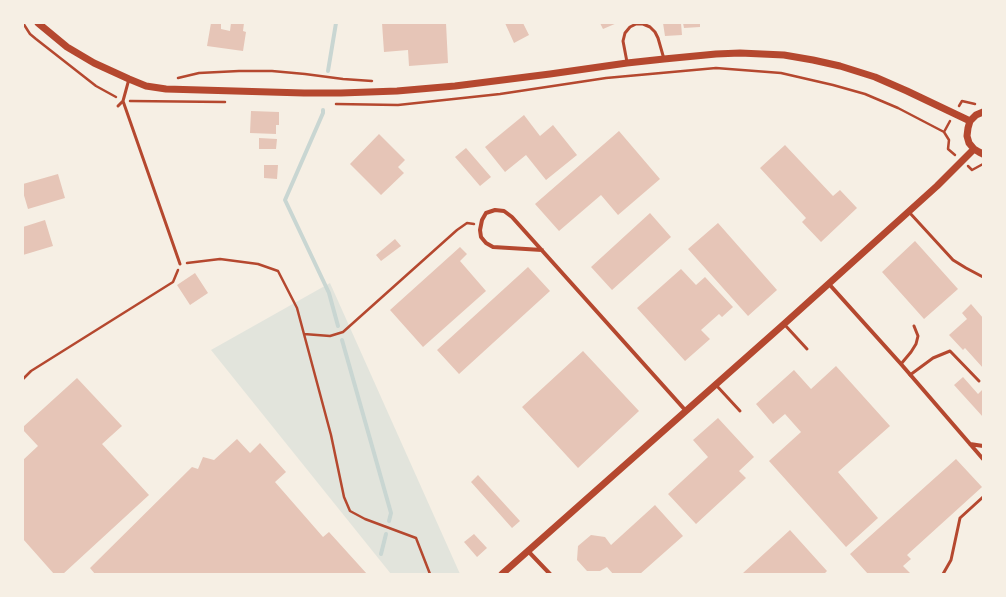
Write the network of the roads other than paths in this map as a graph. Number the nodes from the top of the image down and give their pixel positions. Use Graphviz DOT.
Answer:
graph roads {
  1 [pos="38,23"];
  2 [pos="664,59"];
  3 [pos="627,63"];
  4 [pos="129,79"];
  5 [pos="123,101"];
  6 [pos="118,106"];
  7 [pos="983,112"];
  8 [pos="970,121"];
  9 [pos="974,149"];
  10 [pos="983,154"];
  11 [pos="909,212"];
  12 [pos="542,250"];
  13 [pos="180,264"];
  14 [pos="983,276"];
  15 [pos="829,284"];
  16 [pos="784,324"];
  17 [pos="914,326"];
  18 [pos="807,349"];
  19 [pos="901,364"];
  20 [pos="910,375"];
  21 [pos="979,381"];
  22 [pos="716,385"];
  23 [pos="740,411"];
  24 [pos="686,412"];
  25 [pos="970,444"];
  26 [pos="983,446"];
  27 [pos="983,459"];
  28 [pos="983,497"];
  29 [pos="528,551"];
  30 [pos="502,574"];
  31 [pos="550,574"];
  32 [pos="943,574"];
  1 -- 4 [label="street"];
  2 -- 3 [label="street"];
  2 -- 3 [label="lane"];
  2 -- 8 [label="street"];
  3 -- 4 [label="street"];
  4 -- 5 [label="lane"];
  5 -- 6 [label="lane"];
  5 -- 13 [label="lane"];
  7 -- 8 [label="street"];
  8 -- 9 [label="street"];
  9 -- 10 [label="street"];
  9 -- 11 [label="street"];
  11 -- 14 [label="lane"];
  11 -- 15 [label="street"];
  12 -- 12 [label="street"];
  12 -- 24 [label="street"];
  15 -- 16 [label="street"];
  15 -- 19 [label="street"];
  16 -- 18 [label="lane"];
  16 -- 22 [label="street"];
  17 -- 19 [label="lane"];
  19 -- 20 [label="street"];
  20 -- 21 [label="lane"];
  20 -- 25 [label="street"];
  22 -- 23 [label="lane"];
  22 -- 24 [label="street"];
  24 -- 29 [label="street"];
  25 -- 26 [label="street"];
  25 -- 27 [label="street"];
  28 -- 32 [label="lane"];
  29 -- 30 [label="street"];
  29 -- 31 [label="street"];
}
